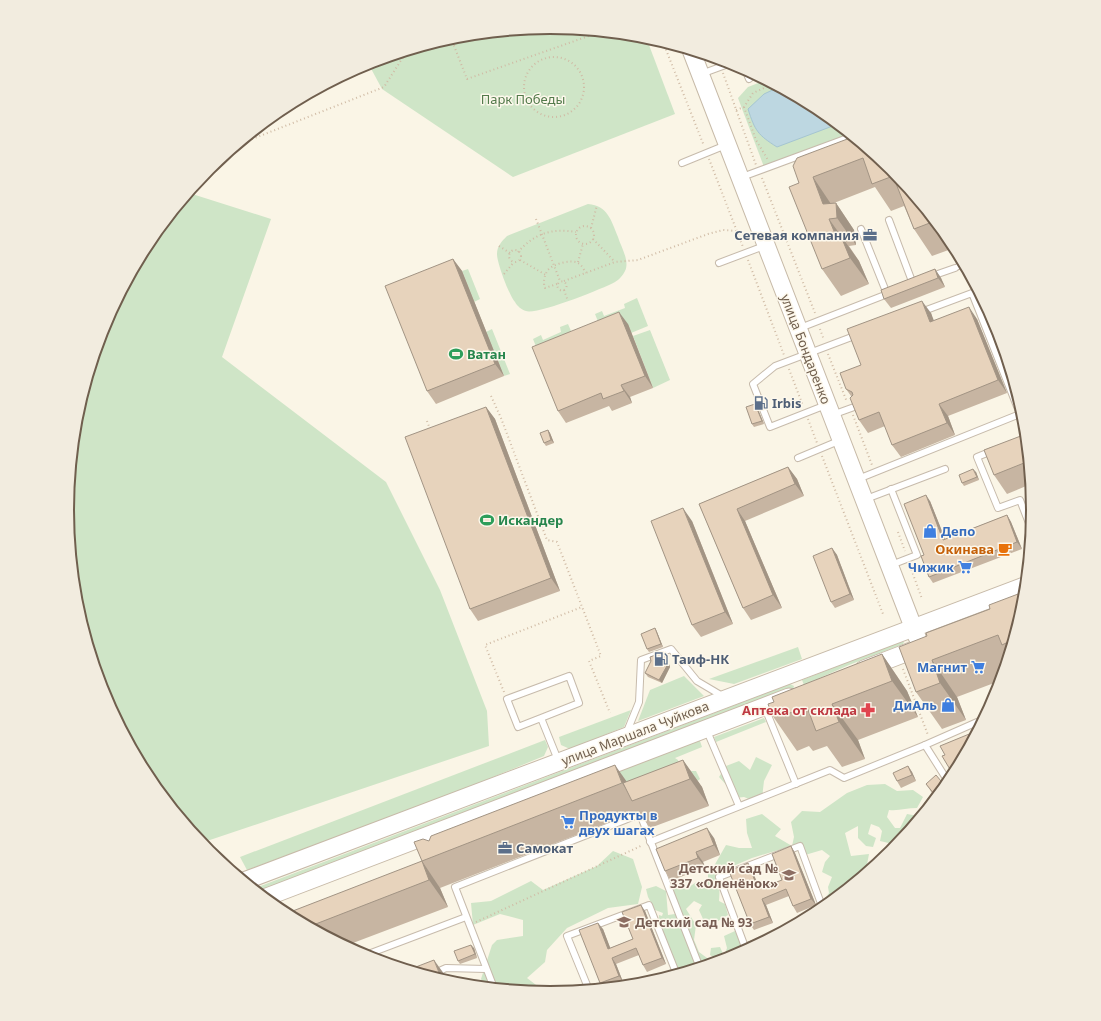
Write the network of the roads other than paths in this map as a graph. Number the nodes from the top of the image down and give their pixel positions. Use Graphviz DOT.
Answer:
graph roads {
  1 [pos="693,56"];
  2 [pos="722,66"];
  3 [pos="700,74"];
  4 [pos="848,138"];
  5 [pos="728,145"];
  6 [pos="682,163"];
  7 [pos="740,178"];
  8 [pos="889,220"];
  9 [pos="861,229"];
  10 [pos="766,245"];
  11 [pos="719,263"];
  12 [pos="959,266"];
  13 [pos="927,278"];
  14 [pos="920,281"];
  15 [pos="913,284"];
  16 [pos="907,286"];
  17 [pos="894,291"];
  18 [pos="887,294"];
  19 [pos="913,315"];
  20 [pos="797,329"];
  21 [pos="862,333"];
  22 [pos="807,354"];
  23 [pos="1013,397"];
  24 [pos="857,406"];
  25 [pos="829,410"];
  26 [pos="1017,415"];
  27 [pos="841,440"];
  28 [pos="999,448"];
  29 [pos="798,458"];
  30 [pos="945,469"];
  31 [pos="856,480"];
  32 [pos="891,489"];
  33 [pos="864,500"];
  34 [pos="1027,517"];
  35 [pos="890,566"];
  36 [pos="1021,587"];
  37 [pos="913,627"];
  38 [pos="941,639"];
  39 [pos="913,653"];
  40 [pos="788,675"];
  41 [pos="848,675"];
  42 [pos="725,698"];
  43 [pos="765,707"];
  44 [pos="541,718"];
  45 [pos="978,722"];
  46 [pos="707,729"];
  47 [pos="625,736"];
  48 [pos="928,744"];
  49 [pos="559,762"];
  50 [pos="946,777"];
  51 [pos="796,784"];
  52 [pos="739,806"];
  53 [pos="650,842"];
  54 [pos="248,879"];
  55 [pos="270,896"];
  56 [pos="821,903"];
  57 [pos="466,917"];
  58 [pos="745,945"];
  59 [pos="372,953"];
  60 [pos="698,964"];
  61 [pos="486,970"];
  62 [pos="675,971"];
  63 [pos="435,973"];
  64 [pos="492,983"];
  65 [pos="587,986"];
  1 -- 3 [label="main road, улица Бондаренко"];
  2 -- 3 [label="lane"];
  3 -- 5 [label="main road, улица Бондаренко"];
  4 -- 7 [label="lane"];
  5 -- 6 [label="lane"];
  5 -- 7 [label="main road, улица Бондаренко"];
  7 -- 10 [label="main road, улица Бондаренко"];
  8 -- 15 [label="lane"];
  9 -- 18 [label="lane"];
  10 -- 11 [label="lane"];
  10 -- 20 [label="main road, улица Бондаренко"];
  12 -- 13 [label="lane"];
  14 -- 15 [label="lane"];
  15 -- 16 [label="lane"];
  17 -- 18 [label="lane"];
  18 -- 20 [label="lane"];
  19 -- 23 [label="lane"];
  20 -- 22 [label="main road, улица Бондаренко"];
  21 -- 22 [label="lane"];
  22 -- 25 [label="main road, улица Бондаренко"];
  22 -- 25 [label="lane"];
  24 -- 25 [label="lane"];
  25 -- 27 [label="main road, улица Бондаренко"];
  26 -- 31 [label="lane"];
  27 -- 29 [label="lane"];
  27 -- 31 [label="main road, улица Бондаренко"];
  28 -- 34 [label="lane"];
  30 -- 32 [label="lane"];
  31 -- 33 [label="main road, улица Бондаренко"];
  32 -- 33 [label="lane"];
  32 -- 35 [label="lane"];
  33 -- 35 [label="main road, улица Бондаренко"];
  35 -- 37 [label="main road, улица Бондаренко"];
  36 -- 37 [label="main road, улица Маршала Чуйкова"];
  37 -- 39 [label="main road, улица Бондаренко"];
  37 -- 40 [label="main road, улица Маршала Чуйкова"];
  38 -- 39 [label="main road"];
  39 -- 41 [label="main road"];
  40 -- 42 [label="main road, улица Маршала Чуйкова"];
  40 -- 43 [label="main road, улица Маршала Чуйкова"];
  42 -- 47 [label="main road, улица Маршала Чуйкова"];
  42 -- 47 [label="lane"];
  43 -- 46 [label="main road, улица Маршала Чуйкова"];
  43 -- 51 [label="lane"];
  44 -- 44 [label="lane"];
  44 -- 49 [label="lane"];
  45 -- 48 [label="lane"];
  46 -- 52 [label="lane"];
  46 -- 55 [label="main road, улица Маршала Чуйкова"];
  47 -- 49 [label="main road, улица Маршала Чуйкова"];
  48 -- 50 [label="lane"];
  48 -- 51 [label="lane"];
  49 -- 54 [label="main road, улица Маршала Чуйкова"];
  51 -- 52 [label="lane"];
  52 -- 53 [label="lane"];
  53 -- 57 [label="lane"];
  53 -- 60 [label="lane"];
  56 -- 58 [label="lane"];
  57 -- 59 [label="lane"];
  57 -- 61 [label="lane"];
  61 -- 63 [label="lane"];
  61 -- 64 [label="lane"];
  62 -- 65 [label="lane"];
}
